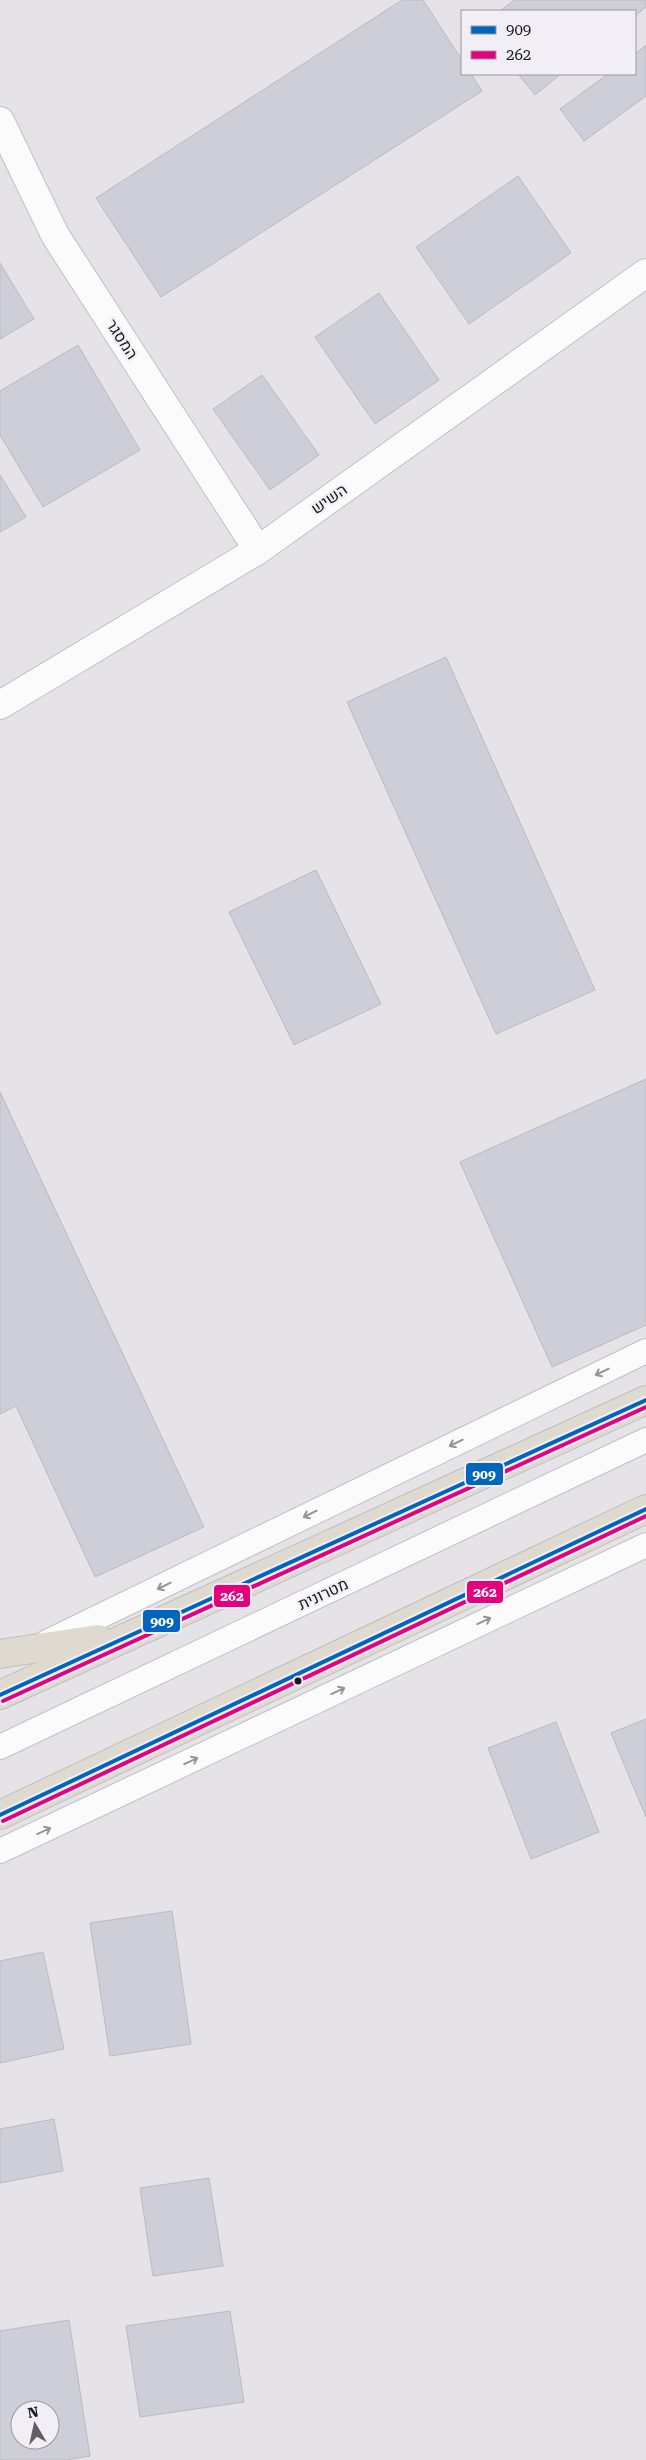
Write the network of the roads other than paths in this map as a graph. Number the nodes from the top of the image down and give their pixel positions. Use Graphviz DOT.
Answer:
graph roads {
  1 [pos="0,121"];
  2 [pos="646,274"];
  3 [pos="258,550"];
  4 [pos="0,705"];
  5 [pos="646,1351"];
  6 [pos="646,1400"];
  7 [pos="646,1440"];
  8 [pos="643,1512"];
  9 [pos="646,1544"];
  10 [pos="125,1636"];
  11 [pos="37,1647"];
  12 [pos="0,1654"];
  13 [pos="0,1694"];
  14 [pos="0,1748"];
  15 [pos="0,1815"];
  16 [pos="0,1852"];
  1 -- 3 [label="street, המסגר"];
  2 -- 3 [label="street, השיש"];
  3 -- 4 [label="street, השיש"];
  5 -- 11 [label="lane, one-way"];
  6 -- 10 [label="highway"];
  7 -- 14 [label="lane, מטרונית"];
  8 -- 15 [label="highway"];
  16 -- 9 [label="lane, one-way"];
  10 -- 11 [label="highway"];
  10 -- 13 [label="highway"];
  11 -- 12 [label="highway"];
}
